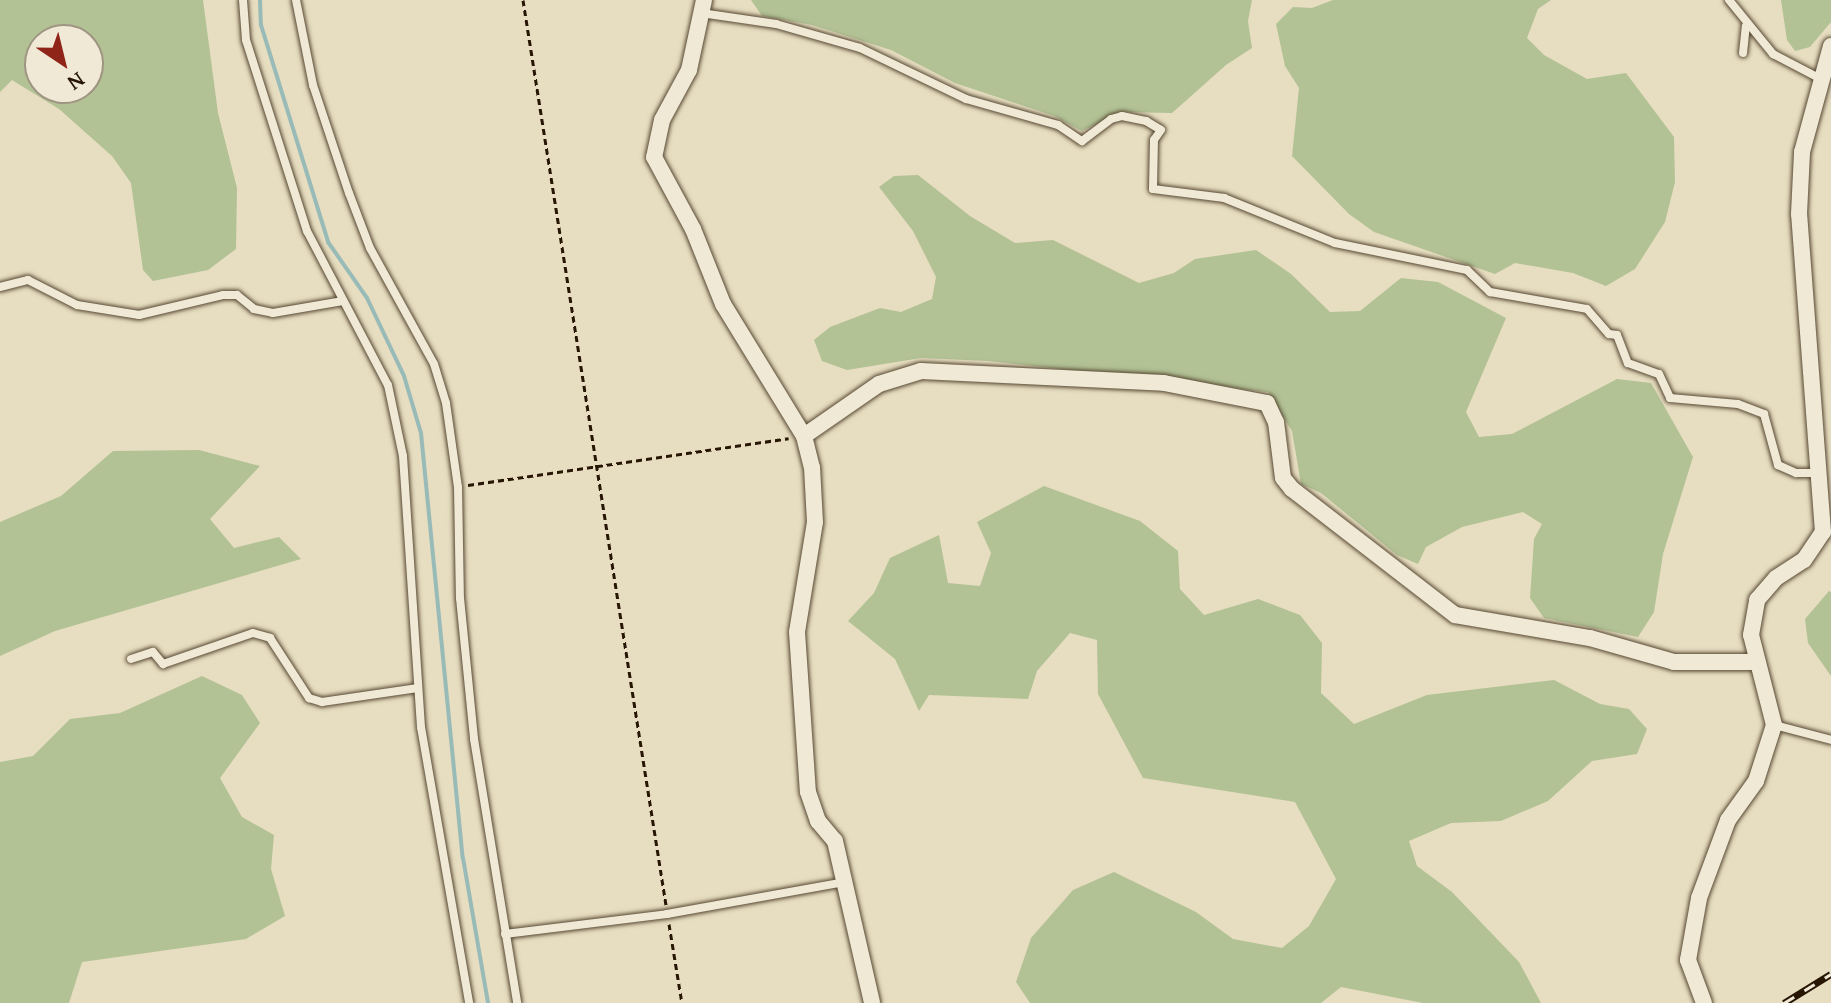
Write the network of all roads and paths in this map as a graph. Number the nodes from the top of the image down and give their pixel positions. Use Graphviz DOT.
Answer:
graph roads {
  1 [pos="243,0"];
  2 [pos="296,0"];
  3 [pos="523,0"];
  4 [pos="1729,0"];
  5 [pos="702,6"];
  6 [pos="1746,26"];
  7 [pos="1831,46"];
  8 [pos="1743,53"];
  9 [pos="1821,79"];
  10 [pos="0,287"];
  11 [pos="343,301"];
  12 [pos="804,436"];
  13 [pos="594,466"];
  14 [pos="1822,473"];
  15 [pos="458,487"];
  16 [pos="131,659"];
  17 [pos="1755,662"];
  18 [pos="418,688"];
  19 [pos="1774,725"];
  20 [pos="1831,740"];
  21 [pos="844,882"];
  22 [pos="667,914"];
  23 [pos="505,934"];
  24 [pos="469,1003"];
  25 [pos="517,1003"];
  26 [pos="682,1003"];
  27 [pos="872,1003"];
  28 [pos="1704,1003"];
  1 -- 11 [label="lane"];
  2 -- 15 [label="lane"];
  3 -- 13 [label="path"];
  4 -- 6 [label="lane"];
  5 -- 12 [label="street"];
  5 -- 14 [label="lane"];
  6 -- 8 [label="lane"];
  6 -- 9 [label="lane"];
  7 -- 9 [label="street"];
  9 -- 14 [label="street"];
  10 -- 11 [label="lane"];
  11 -- 18 [label="lane"];
  12 -- 13 [label="path"];
  12 -- 17 [label="street"];
  12 -- 21 [label="street"];
  13 -- 15 [label="path"];
  13 -- 22 [label="path"];
  14 -- 17 [label="street"];
  15 -- 23 [label="lane"];
  16 -- 18 [label="lane"];
  17 -- 19 [label="street"];
  18 -- 24 [label="lane"];
  19 -- 20 [label="lane"];
  19 -- 28 [label="street"];
  21 -- 22 [label="lane"];
  21 -- 27 [label="street"];
  22 -- 23 [label="lane"];
  22 -- 26 [label="path"];
  23 -- 25 [label="lane"];
}
